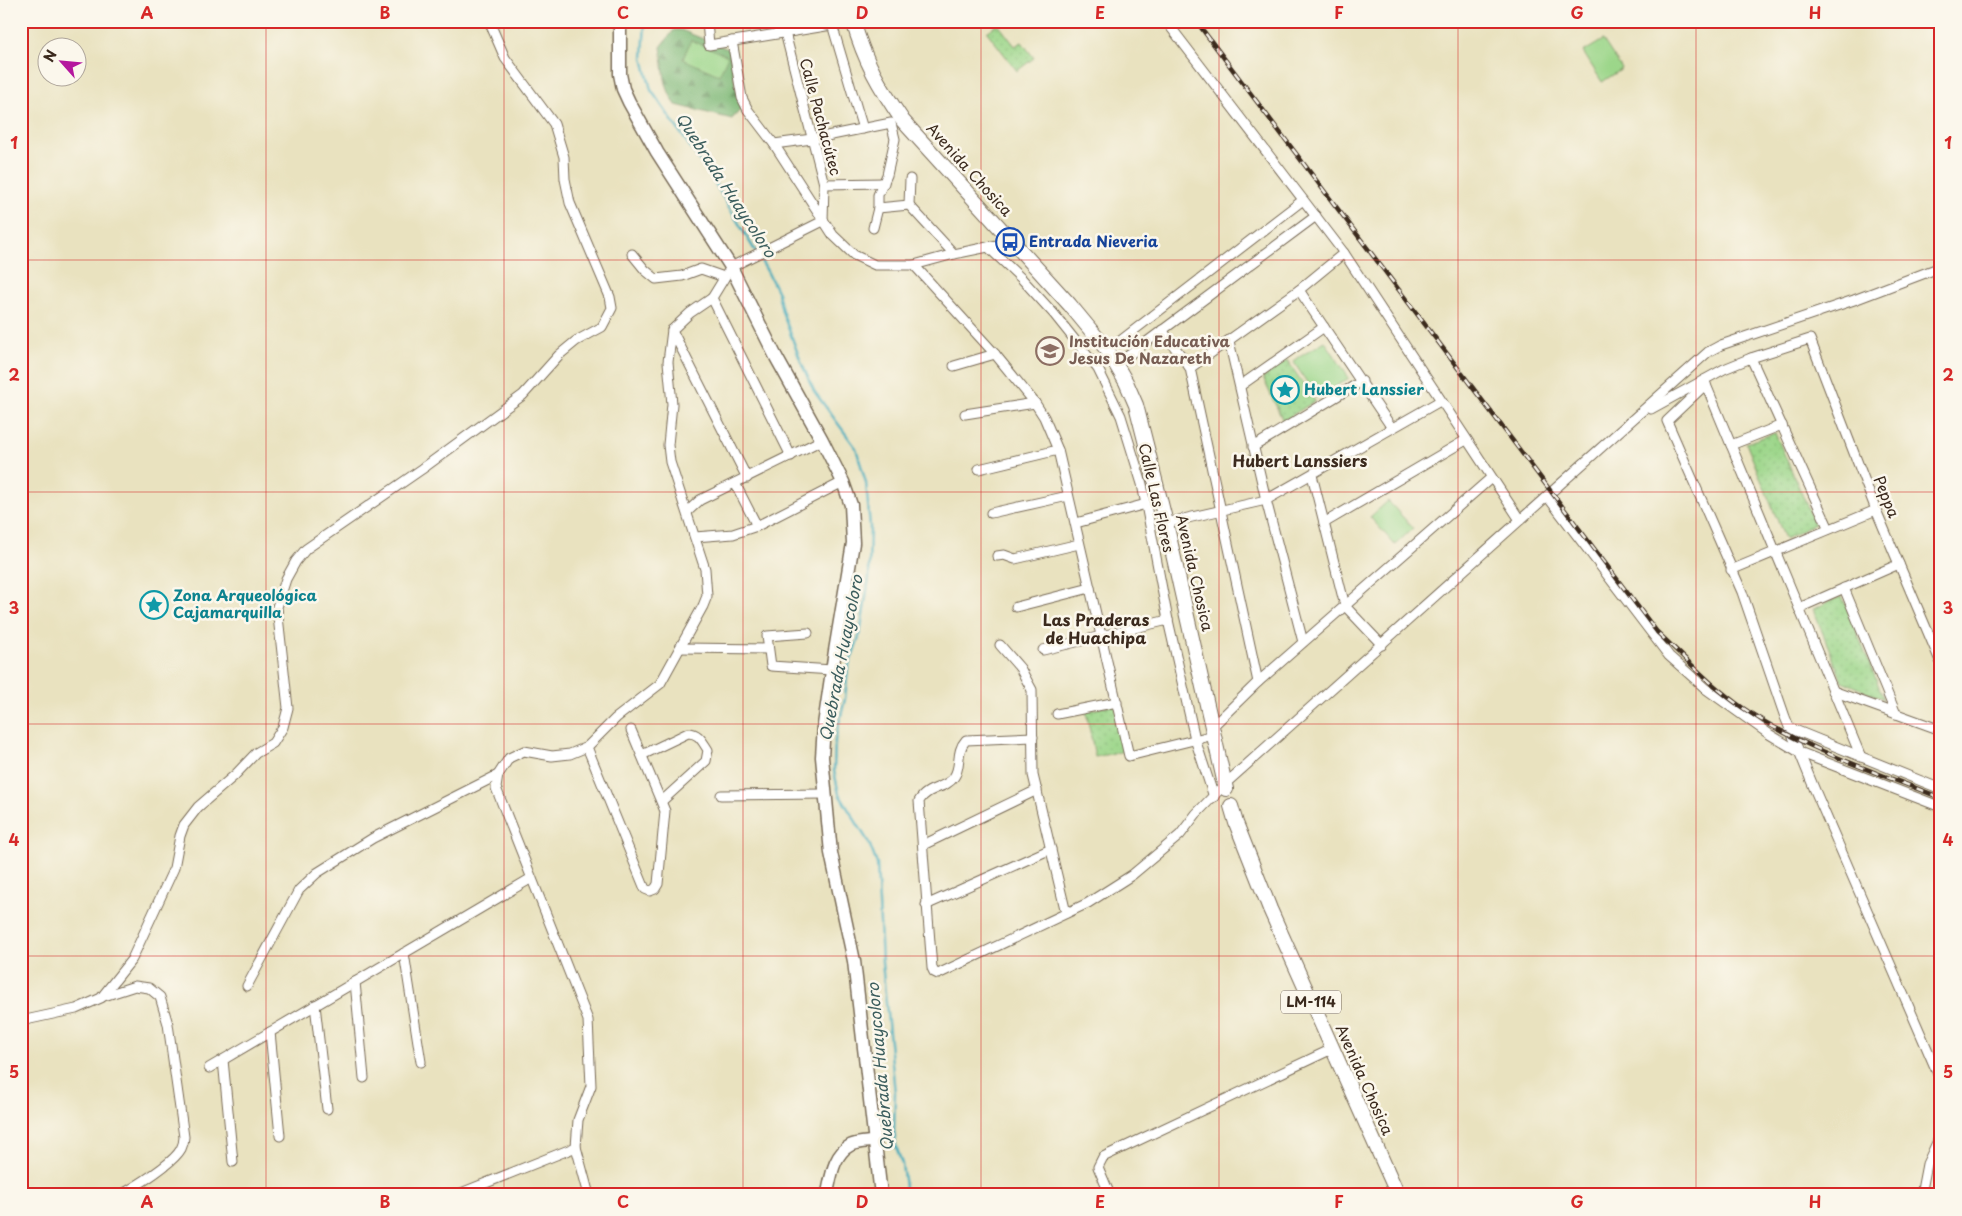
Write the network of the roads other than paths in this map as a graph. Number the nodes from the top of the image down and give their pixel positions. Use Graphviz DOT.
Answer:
graph roads {
  1 [pos="489,21"];
  2 [pos="620,21"];
  3 [pos="707,21"];
  4 [pos="782,21"];
  5 [pos="853,21"];
  6 [pos="1166,21"];
  7 [pos="831,23"];
  8 [pos="784,33"];
  9 [pos="732,41"];
  10 [pos="863,129"];
  11 [pos="812,139"];
  12 [pos="774,144"];
  13 [pos="910,179"];
  14 [pos="884,183"];
  15 [pos="824,184"];
  16 [pos="1303,200"];
  17 [pos="909,205"];
  18 [pos="878,208"];
  19 [pos="1316,216"];
  20 [pos="823,221"];
  21 [pos="873,228"];
  22 [pos="1012,242"];
  23 [pos="988,247"];
  24 [pos="1344,253"];
  25 [pos="632,254"];
  26 [pos="954,254"];
  27 [pos="914,265"];
  28 [pos="1941,267"];
  29 [pos="727,272"];
  30 [pos="1299,290"];
  31 [pos="712,298"];
  32 [pos="1324,327"];
  33 [pos="672,330"];
  34 [pos="1162,330"];
  35 [pos="1120,340"];
  36 [pos="1229,341"];
  37 [pos="995,354"];
  38 [pos="1751,358"];
  39 [pos="1117,364"];
  40 [pos="954,366"];
  41 [pos="1190,368"];
  42 [pos="1362,382"];
  43 [pos="1705,382"];
  44 [pos="1240,386"];
  45 [pos="1440,401"];
  46 [pos="1036,404"];
  47 [pos="965,414"];
  48 [pos="1639,415"];
  49 [pos="1782,424"];
  50 [pos="1392,428"];
  51 [pos="822,440"];
  52 [pos="1466,440"];
  53 [pos="1731,445"];
  54 [pos="1254,446"];
  55 [pos="1058,450"];
  56 [pos="791,456"];
  57 [pos="979,469"];
  58 [pos="1312,475"];
  59 [pos="747,478"];
  60 [pos="1491,478"];
  61 [pos="843,482"];
  62 [pos="735,483"];
  63 [pos="1068,496"];
  64 [pos="1547,496"];
  65 [pos="1266,500"];
  66 [pos="1146,504"];
  67 [pos="1876,510"];
  68 [pos="686,512"];
  69 [pos="1220,512"];
  70 [pos="991,513"];
  71 [pos="1520,520"];
  72 [pos="1076,523"];
  73 [pos="1166,523"];
  74 [pos="1324,523"];
  75 [pos="757,526"];
  76 [pos="1829,530"];
  77 [pos="695,537"];
  78 [pos="1079,544"];
  79 [pos="1776,552"];
  80 [pos="997,556"];
  81 [pos="1899,564"];
  82 [pos="1731,570"];
  83 [pos="1090,588"];
  84 [pos="1844,588"];
  85 [pos="1345,606"];
  86 [pos="1016,607"];
  87 [pos="1799,608"];
  88 [pos="1168,620"];
  89 [pos="808,634"];
  90 [pos="1102,636"];
  91 [pos="1303,642"];
  92 [pos="1382,644"];
  93 [pos="1000,645"];
  94 [pos="680,648"];
  95 [pos="768,649"];
  96 [pos="1043,650"];
  97 [pos="1941,663"];
  98 [pos="832,670"];
  99 [pos="1258,682"];
  100 [pos="1833,691"];
  101 [pos="1117,702"];
  102 [pos="1057,714"];
  103 [pos="1896,714"];
  104 [pos="1790,728"];
  105 [pos="631,730"];
  106 [pos="1941,730"];
  107 [pos="1213,731"];
  108 [pos="1033,737"];
  109 [pos="1195,739"];
  110 [pos="587,747"];
  111 [pos="1799,752"];
  112 [pos="642,755"];
  113 [pos="1861,758"];
  114 [pos="498,775"];
  115 [pos="1226,786"];
  116 [pos="1941,789"];
  117 [pos="1037,790"];
  118 [pos="824,794"];
  119 [pos="720,795"];
  120 [pos="1214,797"];
  121 [pos="662,801"];
  122 [pos="1231,806"];
  123 [pos="1941,807"];
  124 [pos="923,845"];
  125 [pos="1051,849"];
  126 [pos="530,878"];
  127 [pos="926,905"];
  128 [pos="1066,913"];
  129 [pos="404,953"];
  130 [pos="355,982"];
  131 [pos="248,986"];
  132 [pos="101,998"];
  133 [pos="315,1005"];
  134 [pos="21,1021"];
  135 [pos="270,1032"];
  136 [pos="1332,1049"];
  137 [pos="223,1060"];
  138 [pos="421,1062"];
  139 [pos="209,1068"];
  140 [pos="364,1078"];
  141 [pos="1941,1081"];
  142 [pos="327,1110"];
  143 [pos="1941,1134"];
  144 [pos="280,1136"];
  145 [pos="875,1141"];
  146 [pos="576,1147"];
  147 [pos="233,1162"];
  148 [pos="121,1195"];
  149 [pos="456,1195"];
  150 [pos="589,1195"];
  151 [pos="827,1195"];
  152 [pos="880,1195"];
  153 [pos="1110,1195"];
  154 [pos="1398,1195"];
  155 [pos="1921,1195"];
  1 -- 132 [label="street"];
  2 -- 29 [label="main road"];
  3 -- 9 [label="street"];
  4 -- 8 [label="street, Calle Pachacútec"];
  5 -- 22 [label="main road, Avenida Chosica / LM-114"];
  6 -- 16 [label="street"];
  7 -- 8 [label="street"];
  7 -- 10 [label="street"];
  8 -- 9 [label="street"];
  8 -- 11 [label="street, Calle Pachacútec"];
  9 -- 12 [label="street"];
  10 -- 11 [label="street"];
  10 -- 14 [label="street"];
  11 -- 12 [label="street"];
  11 -- 15 [label="street, Calle Pachacútec"];
  12 -- 20 [label="street"];
  13 -- 17 [label="street"];
  14 -- 15 [label="street"];
  14 -- 18 [label="street"];
  15 -- 20 [label="street, Calle Pachacútec"];
  16 -- 19 [label="street"];
  16 -- 35 [label="street"];
  17 -- 18 [label="street"];
  17 -- 26 [label="street"];
  18 -- 21 [label="street"];
  19 -- 24 [label="street"];
  19 -- 34 [label="street"];
  20 -- 27 [label="street"];
  20 -- 29 [label="street"];
  22 -- 23 [label="street"];
  22 -- 39 [label="main road, Avenida Chosica / LM-114"];
  23 -- 26 [label="street"];
  23 -- 66 [label="street, Calle Las Flores"];
  24 -- 30 [label="street"];
  24 -- 45 [label="street"];
  25 -- 29 [label="street"];
  26 -- 27 [label="street"];
  27 -- 37 [label="street"];
  28 -- 48 [label="street"];
  29 -- 31 [label="street"];
  29 -- 51 [label="main road"];
  30 -- 32 [label="street"];
  30 -- 36 [label="street"];
  31 -- 33 [label="street"];
  31 -- 56 [label="street"];
  32 -- 42 [label="street"];
  32 -- 44 [label="street"];
  33 -- 59 [label="street"];
  33 -- 68 [label="street"];
  34 -- 39 [label="street"];
  34 -- 41 [label="street"];
  36 -- 41 [label="street"];
  36 -- 44 [label="street"];
  37 -- 40 [label="street"];
  37 -- 46 [label="street"];
  38 -- 43 [label="street"];
  38 -- 49 [label="street"];
  38 -- 67 [label="street, Peppa"];
  39 -- 73 [label="main road, Avenida Chosica / LM-114"];
  41 -- 69 [label="street"];
  42 -- 50 [label="street"];
  42 -- 54 [label="street"];
  43 -- 48 [label="street"];
  43 -- 53 [label="street"];
  43 -- 82 [label="street"];
  44 -- 54 [label="street"];
  45 -- 50 [label="street"];
  45 -- 52 [label="street"];
  46 -- 47 [label="street"];
  46 -- 55 [label="street"];
  48 -- 64 [label="street"];
  49 -- 53 [label="street"];
  49 -- 76 [label="street"];
  50 -- 58 [label="street"];
  51 -- 56 [label="street"];
  51 -- 61 [label="main road"];
  52 -- 60 [label="street"];
  52 -- 74 [label="street"];
  53 -- 79 [label="street"];
  54 -- 65 [label="street"];
  55 -- 57 [label="street"];
  55 -- 63 [label="street"];
  56 -- 59 [label="street"];
  58 -- 65 [label="street"];
  58 -- 74 [label="street"];
  59 -- 62 [label="street"];
  60 -- 71 [label="street"];
  60 -- 85 [label="street"];
  61 -- 75 [label="street"];
  61 -- 98 [label="main road"];
  62 -- 68 [label="street"];
  62 -- 75 [label="street"];
  63 -- 70 [label="street"];
  63 -- 72 [label="street"];
  64 -- 71 [label="street"];
  64 -- 111 [label="street"];
  65 -- 69 [label="street"];
  65 -- 91 [label="street"];
  66 -- 72 [label="street"];
  66 -- 88 [label="street, Calle Las Flores"];
  67 -- 76 [label="street"];
  67 -- 81 [label="street, Peppa"];
  68 -- 77 [label="street"];
  69 -- 73 [label="street"];
  69 -- 99 [label="street"];
  71 -- 92 [label="street"];
  72 -- 78 [label="street"];
  73 -- 107 [label="main road, Avenida Chosica / LM-114"];
  74 -- 85 [label="street"];
  75 -- 77 [label="street"];
  76 -- 79 [label="street"];
  77 -- 94 [label="street"];
  78 -- 80 [label="street"];
  78 -- 83 [label="street"];
  79 -- 82 [label="street"];
  79 -- 87 [label="street"];
  81 -- 84 [label="street"];
  81 -- 97 [label="street, Peppa"];
  82 -- 104 [label="street"];
  83 -- 86 [label="street"];
  83 -- 90 [label="street"];
  84 -- 87 [label="street"];
  84 -- 103 [label="street"];
  85 -- 91 [label="street"];
  85 -- 92 [label="street"];
  87 -- 100 [label="street"];
  88 -- 90 [label="street"];
  88 -- 109 [label="street, Calle Las Flores"];
  89 -- 95 [label="street"];
  90 -- 96 [label="street"];
  90 -- 101 [label="street"];
  91 -- 99 [label="street"];
  92 -- 115 [label="street"];
  93 -- 108 [label="street"];
  94 -- 95 [label="street"];
  94 -- 110 [label="street"];
  95 -- 98 [label="street"];
  98 -- 118 [label="main road"];
  99 -- 107 [label="street"];
  100 -- 103 [label="street"];
  100 -- 113 [label="street"];
  101 -- 102 [label="street"];
  101 -- 109 [label="street"];
  103 -- 106 [label="street"];
  104 -- 111 [label="street"];
  104 -- 113 [label="street"];
  105 -- 112 [label="street"];
  107 -- 109 [label="street"];
  107 -- 115 [label="main road, Avenida Chosica / LM-114"];
  108 -- 117 [label="street"];
  108 -- 124 [label="street"];
  109 -- 120 [label="street, Calle Las Flores"];
  110 -- 114 [label="street"];
  110 -- 121 [label="street"];
  111 -- 123 [label="street"];
  111 -- 141 [label="street"];
  112 -- 121 [label="street"];
  112 -- 121 [label="street"];
  113 -- 116 [label="street"];
  114 -- 126 [label="street"];
  114 -- 131 [label="street"];
  115 -- 120 [label="street"];
  115 -- 122 [label="main road, Avenida Chosica / LM-114"];
  117 -- 124 [label="street"];
  117 -- 125 [label="street"];
  118 -- 119 [label="street"];
  118 -- 145 [label="main road"];
  120 -- 128 [label="street"];
  122 -- 136 [label="main road, Avenida Chosica / LM-114"];
  124 -- 127 [label="street"];
  125 -- 127 [label="street"];
  125 -- 128 [label="street"];
  126 -- 129 [label="street"];
  126 -- 146 [label="street"];
  127 -- 128 [label="street"];
  129 -- 130 [label="street"];
  129 -- 138 [label="street"];
  130 -- 133 [label="street"];
  130 -- 140 [label="street"];
  132 -- 134 [label="street"];
  132 -- 148 [label="street"];
  133 -- 135 [label="street"];
  133 -- 142 [label="street"];
  135 -- 137 [label="street"];
  135 -- 144 [label="street"];
  136 -- 153 [label="street"];
  136 -- 154 [label="main road, Avenida Chosica / LM-114"];
  137 -- 139 [label="street"];
  137 -- 147 [label="street"];
  143 -- 155 [label="street"];
  145 -- 151 [label="street"];
  145 -- 152 [label="main road"];
  146 -- 149 [label="street"];
  146 -- 150 [label="street"];
}
